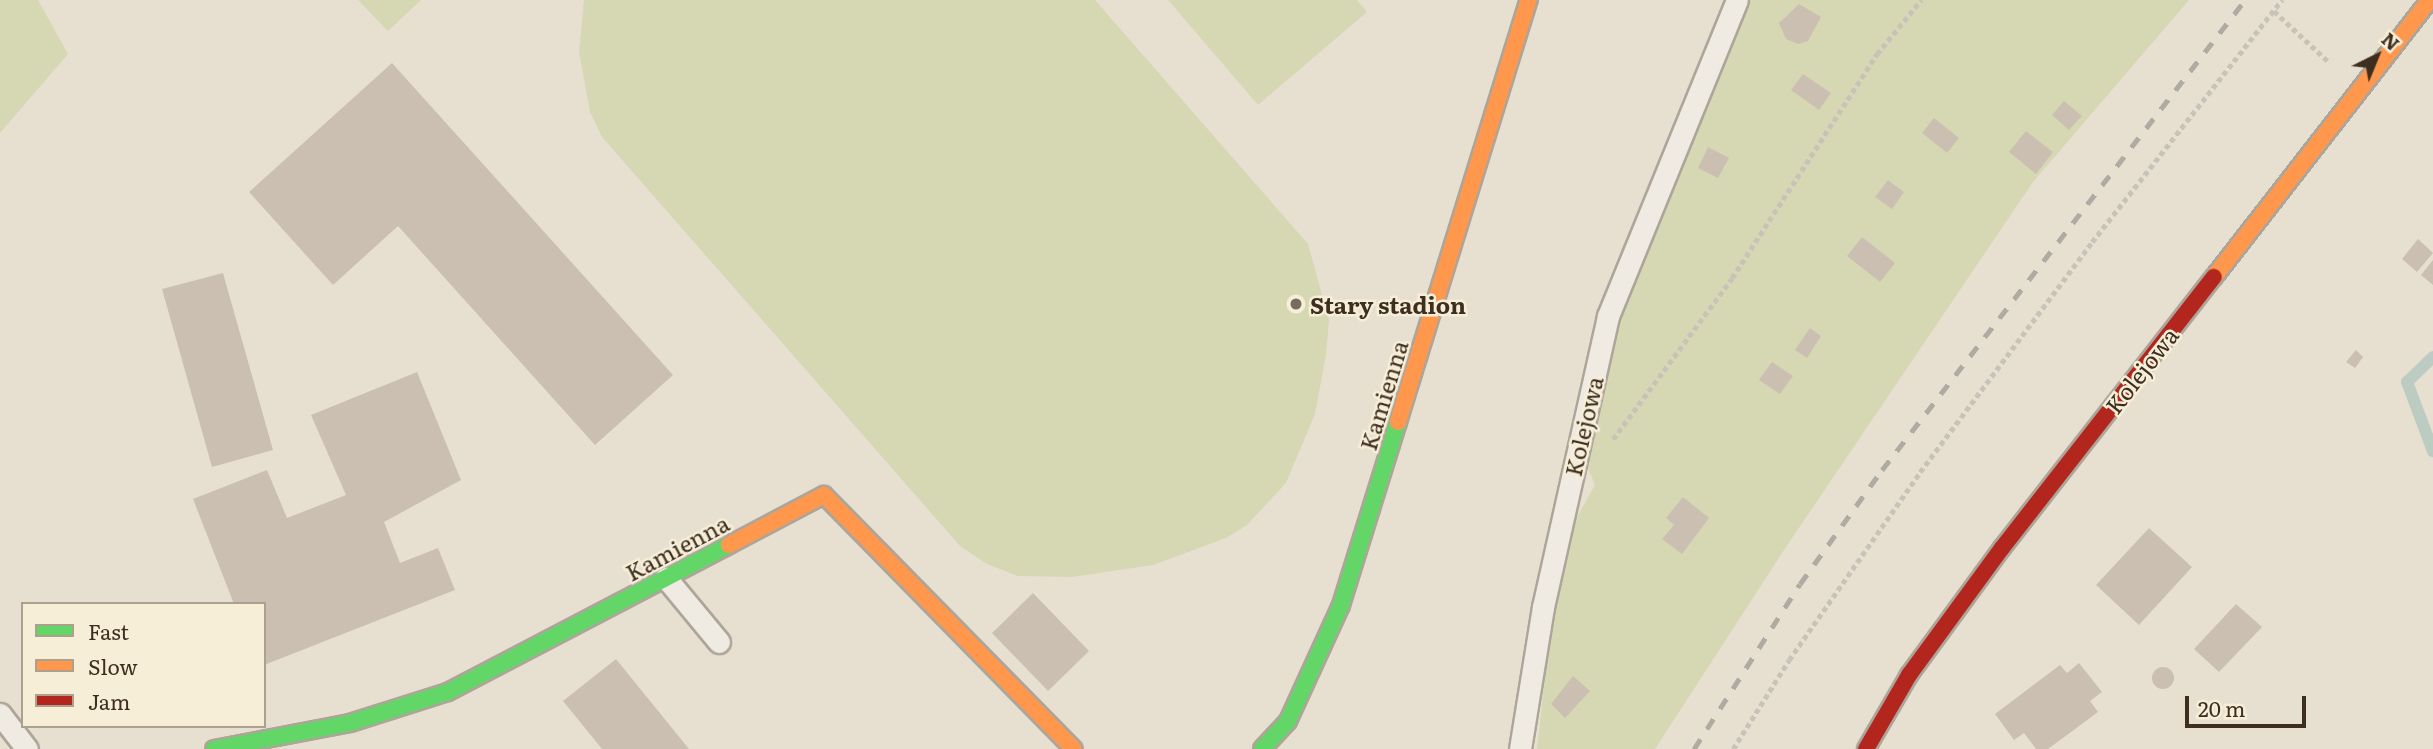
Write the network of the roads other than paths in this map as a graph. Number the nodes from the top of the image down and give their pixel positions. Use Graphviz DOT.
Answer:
graph roads {
  1 [pos="1529,0"];
  2 [pos="1737,0"];
  3 [pos="2430,0"];
  4 [pos="666,578"];
  5 [pos="719,642"];
  6 [pos="0,714"];
  7 [pos="27,749"];
  8 [pos="214,749"];
  9 [pos="1074,749"];
  10 [pos="1262,749"];
  11 [pos="1520,749"];
  12 [pos="1866,749"];
  1 -- 10 [label="street, Kamienna"];
  2 -- 11 [label="lane, Kolejowa"];
  3 -- 12 [label="street, Kolejowa"];
  4 -- 5 [label="lane"];
  4 -- 8 [label="street, Kamienna"];
  4 -- 9 [label="street, Kamienna"];
  6 -- 7 [label="lane"];
}
